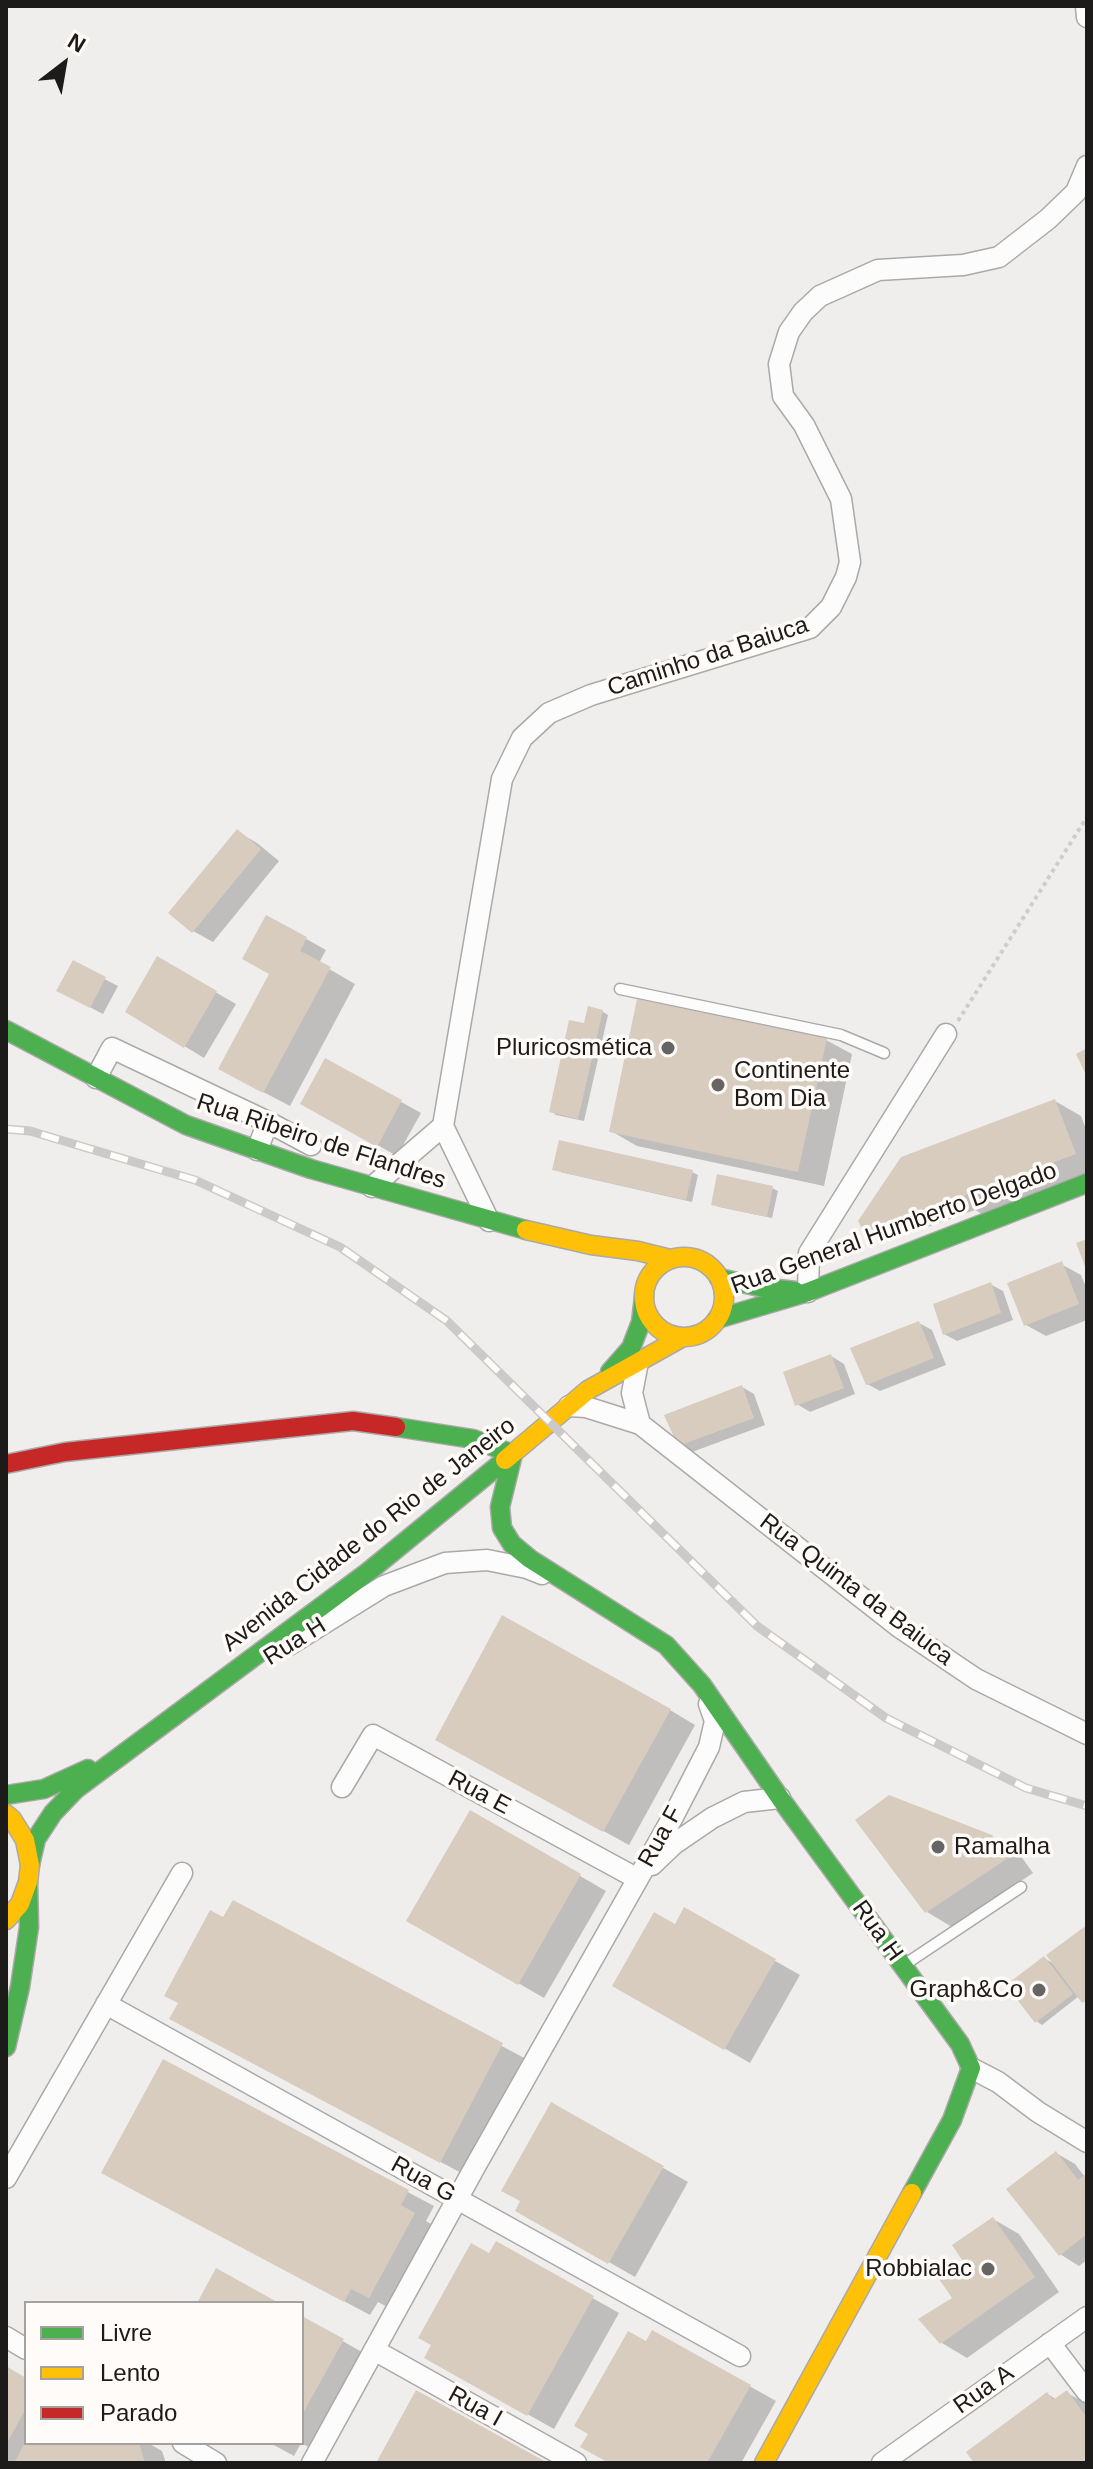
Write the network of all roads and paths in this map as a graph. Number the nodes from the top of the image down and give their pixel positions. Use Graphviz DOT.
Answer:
graph roads {
  1 [pos="1086,6"];
  2 [pos="1087,17"];
  3 [pos="1087,166"];
  4 [pos="1087,817"];
  5 [pos="620,989"];
  6 [pos="6,1030"];
  7 [pos="946,1034"];
  8 [pos="884,1053"];
  9 [pos="96,1078"];
  10 [pos="268,1122"];
  11 [pos="443,1126"];
  12 [pos="311,1145"];
  13 [pos="257,1150"];
  14 [pos="1087,1183"];
  15 [pos="372,1187"];
  16 [pos="489,1221"];
  17 [pos="591,1245"];
  18 [pos="670,1259"];
  19 [pos="719,1278"];
  20 [pos="637,1282"];
  21 [pos="808,1292"];
  22 [pos="717,1319"];
  23 [pos="683,1337"];
  24 [pos="638,1362"];
  25 [pos="602,1382"];
  26 [pos="569,1406"];
  27 [pos="640,1424"];
  28 [pos="513,1454"];
  29 [pos="6,1464"];
  30 [pos="570,1585"];
  31 [pos="702,1685"];
  32 [pos="164,1724"];
  33 [pos="1087,1734"];
  34 [pos="342,1787"];
  35 [pos="6,1795"];
  36 [pos="780,1798"];
  37 [pos="6,1814"];
  38 [pos="29,1873"];
  39 [pos="182,1873"];
  40 [pos="638,1879"];
  41 [pos="1021,1887"];
  42 [pos="6,1920"];
  43 [pos="903,1966"];
  44 [pos="106,2004"];
  45 [pos="6,2047"];
  46 [pos="971,2068"];
  47 [pos="1087,2142"];
  48 [pos="6,2178"];
  49 [pos="457,2199"];
  50 [pos="1087,2317"];
  51 [pos="6,2337"];
  52 [pos="1050,2343"];
  53 [pos="24,2348"];
  54 [pos="374,2350"];
  55 [pos="740,2356"];
  56 [pos="1087,2392"];
  57 [pos="186,2445"];
  58 [pos="216,2463"];
  59 [pos="312,2463"];
  60 [pos="576,2463"];
  61 [pos="764,2463"];
  62 [pos="882,2463"];
  1 -- 2 [label="street"];
  3 -- 11 [label="street, Caminho da Baiuca"];
  4 -- 7 [label="path"];
  5 -- 8 [label="lane"];
  6 -- 9 [label="main road, Rua Ribeiro de Flandres"];
  7 -- 21 [label="street"];
  9 -- 10 [label="street"];
  9 -- 13 [label="main road, Rua Ribeiro de Flandres"];
  10 -- 12 [label="street"];
  10 -- 13 [label="street"];
  11 -- 15 [label="street"];
  11 -- 16 [label="street"];
  13 -- 15 [label="main road, Rua Ribeiro de Flandres"];
  14 -- 21 [label="main road, Rua General Humberto Delgado"];
  15 -- 16 [label="main road, Rua Ribeiro de Flandres"];
  16 -- 17 [label="main road, Rua Ribeiro de Flandres"];
  17 -- 18 [label="main road, Rua Ribeiro de Flandres"];
  17 -- 20 [label="main road, Rua Ribeiro de Flandres"];
  18 -- 19 [label="main road, Rua Ribeiro de Flandres"];
  18 -- 20 [label="main road"];
  19 -- 21 [label="main road, Rua Ribeiro de Flandres"];
  19 -- 22 [label="main road"];
  20 -- 23 [label="main road, Rua Ribeiro de Flandres"];
  20 -- 25 [label="main road"];
  21 -- 22 [label="main road, Rua General Humberto Delgado"];
  22 -- 23 [label="main road"];
  23 -- 24 [label="main road"];
  24 -- 25 [label="main road"];
  24 -- 27 [label="street"];
  25 -- 26 [label="main road, Avenida Cidade do Rio de Janeiro"];
  26 -- 27 [label="street, Rua Quinta da Baiuca"];
  26 -- 28 [label="main road, Avenida Cidade do Rio de Janeiro"];
  27 -- 33 [label="street, Rua Quinta da Baiuca"];
  28 -- 29 [label="main road"];
  28 -- 30 [label="main road, Rua H"];
  28 -- 32 [label="main road, Avenida Cidade do Rio de Janeiro"];
  30 -- 31 [label="main road, Rua H"];
  30 -- 32 [label="street, Rua H"];
  31 -- 36 [label="main road, Rua H"];
  31 -- 40 [label="street, Rua F"];
  32 -- 35 [label="main road, Avenida Cidade do Rio de Janeiro"];
  32 -- 38 [label="main road, Avenida Cidade do Rio de Janeiro"];
  34 -- 40 [label="street, Rua E"];
  36 -- 40 [label="street, Rua F"];
  36 -- 43 [label="main road, Rua H"];
  37 -- 38 [label="main road"];
  38 -- 42 [label="main road"];
  38 -- 45 [label="main road"];
  39 -- 44 [label="street"];
  40 -- 49 [label="street"];
  41 -- 43 [label="lane"];
  43 -- 46 [label="main road, Rua H"];
  44 -- 48 [label="street"];
  44 -- 49 [label="street, Rua G"];
  46 -- 47 [label="street"];
  46 -- 61 [label="main road"];
  49 -- 54 [label="street"];
  49 -- 55 [label="street, Rua G"];
  50 -- 52 [label="street, Rua A"];
  51 -- 53 [label="street"];
  52 -- 56 [label="street"];
  52 -- 62 [label="street, Rua A"];
  54 -- 59 [label="street"];
  54 -- 60 [label="street, Rua I"];
  57 -- 58 [label="street"];
}
